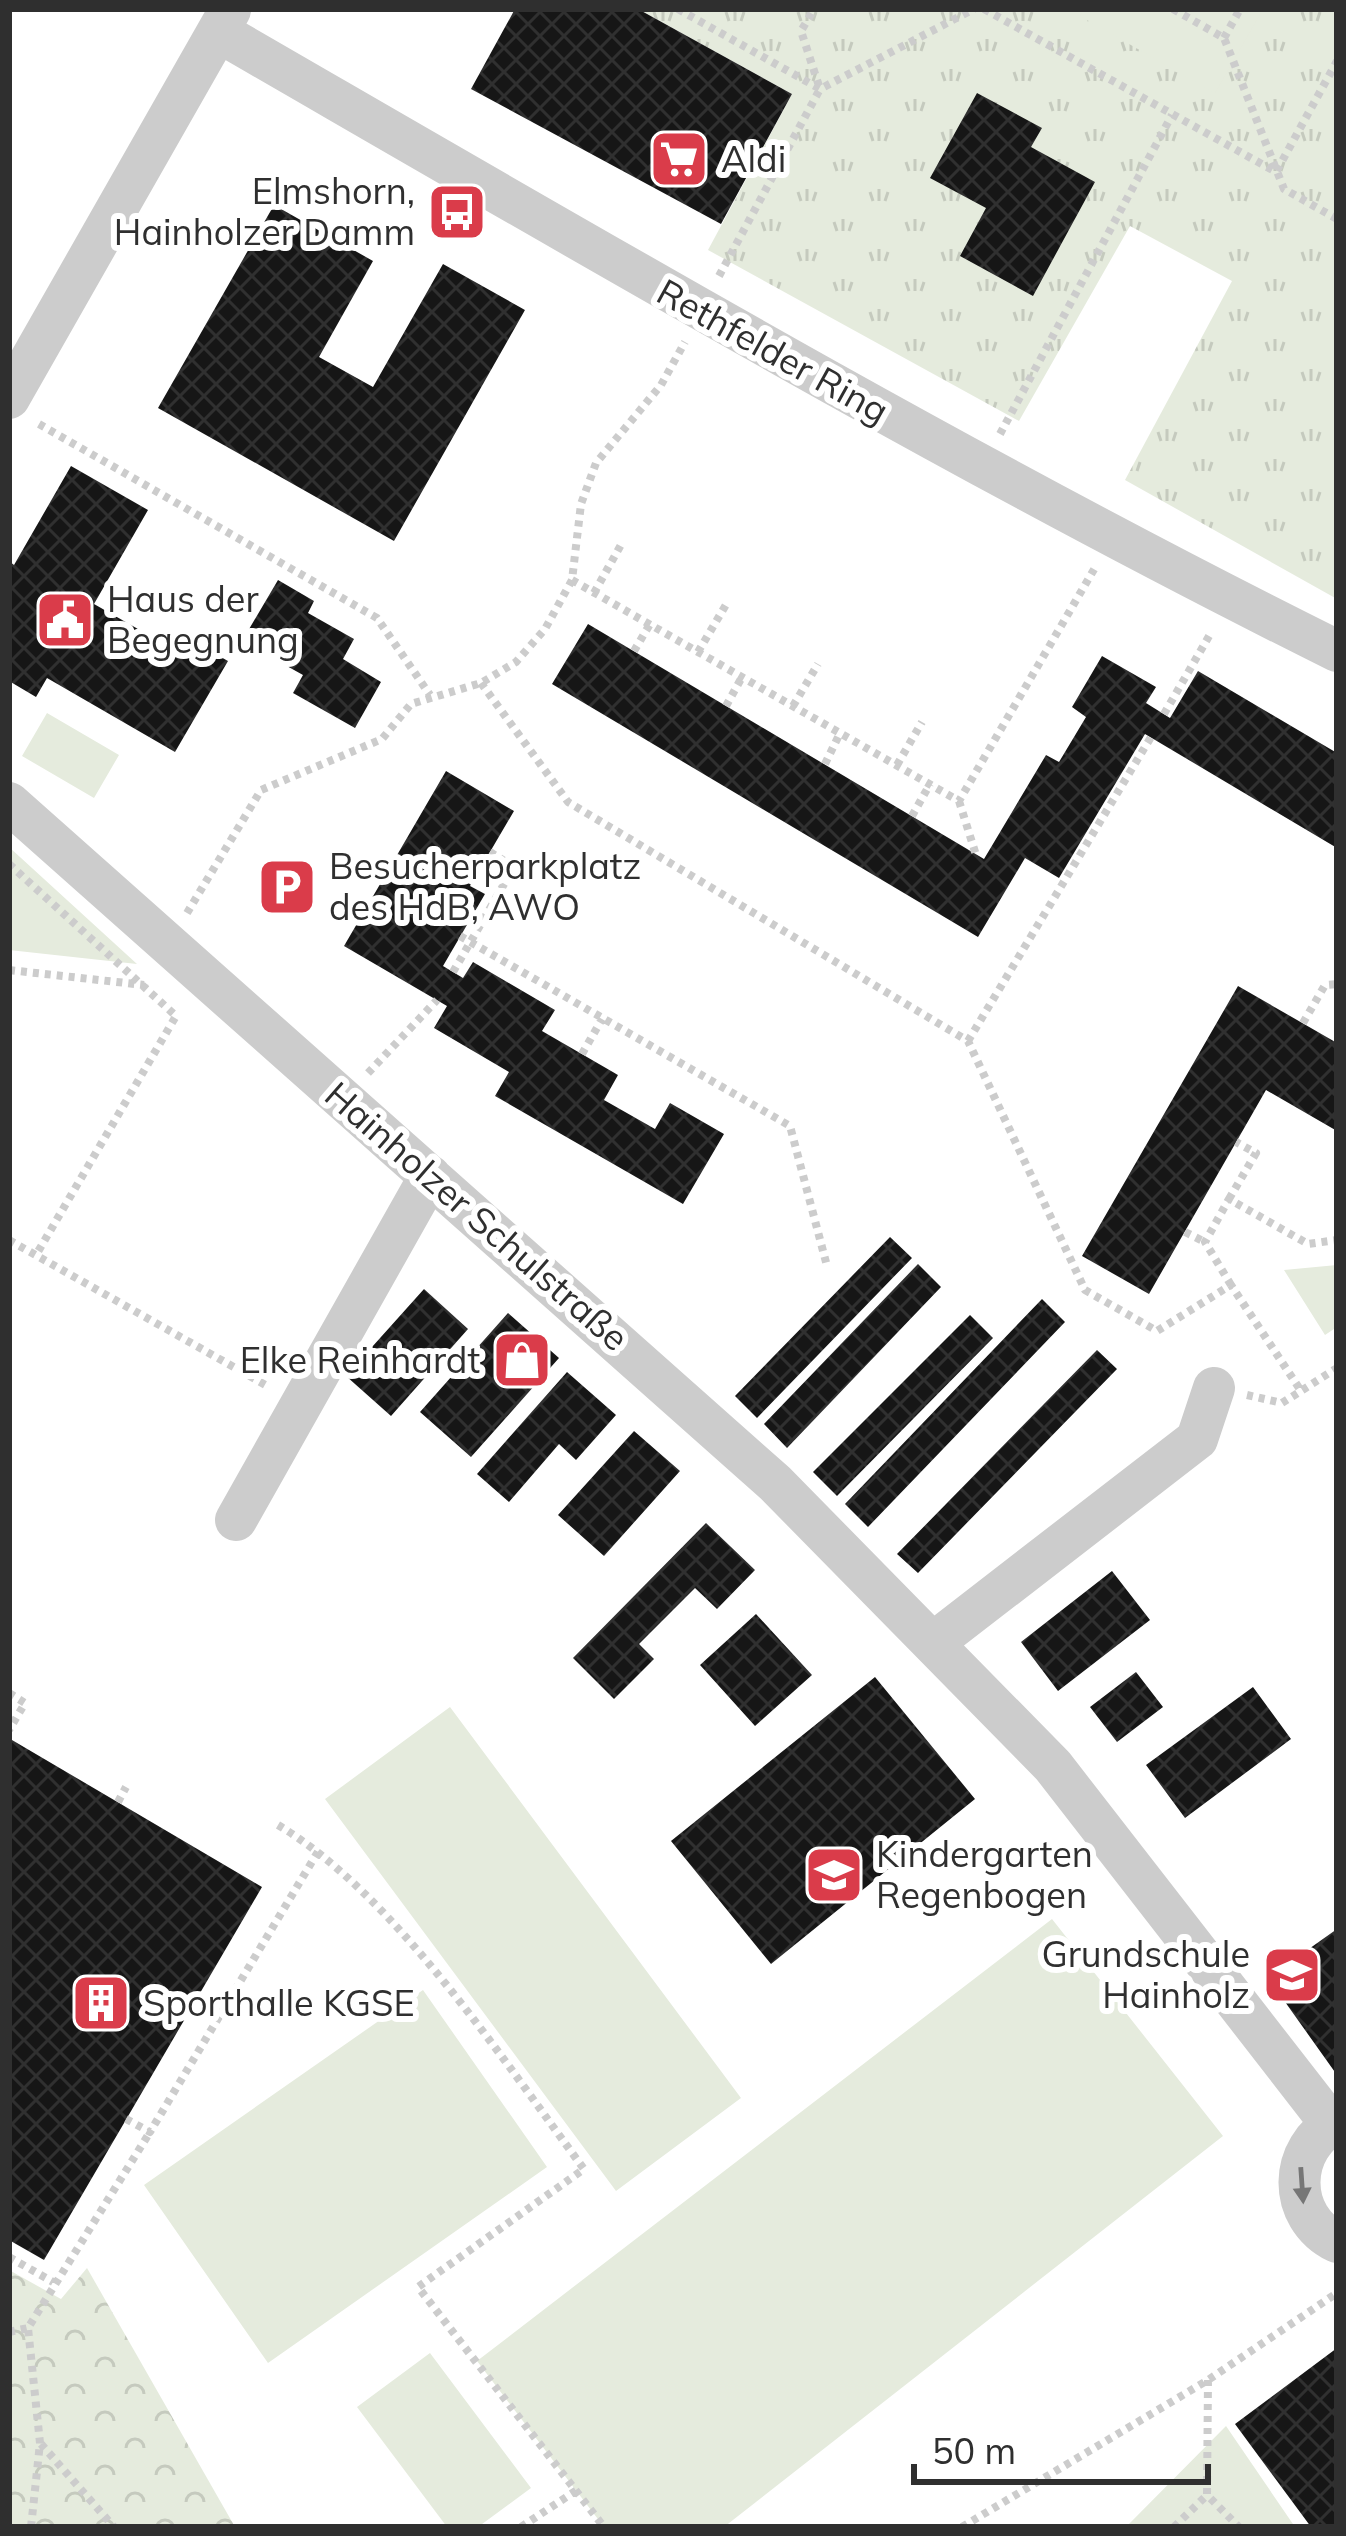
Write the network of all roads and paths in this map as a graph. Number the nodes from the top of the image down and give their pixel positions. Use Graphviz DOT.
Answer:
graph roads {
  1 [pos="678,9"];
  2 [pos="814,9"];
  3 [pos="974,9"];
  4 [pos="984,9"];
  5 [pos="1173,9"];
  6 [pos="1240,9"];
  7 [pos="225,20"];
  8 [pos="1224,38"];
  9 [pos="1337,61"];
  10 [pos="820,89"];
  11 [pos="1172,115"];
  12 [pos="1276,172"];
  13 [pos="1337,219"];
  14 [pos="699,311"];
  15 [pos="21,409"];
  16 [pos="982,467"];
  17 [pos="1112,539"];
  18 [pos="622,543"];
  19 [pos="572,580"];
  20 [pos="594,592"];
  21 [pos="1231,598"];
  22 [pos="727,603"];
  23 [pos="650,624"];
  24 [pos="634,651"];
  25 [pos="1337,651"];
  26 [pos="698,652"];
  27 [pos="818,664"];
  28 [pos="742,677"];
  29 [pos="481,683"];
  30 [pos="430,695"];
  31 [pos="726,706"];
  32 [pos="794,706"];
  33 [pos="1164,714"];
  34 [pos="922,722"];
  35 [pos="840,733"];
  36 [pos="1151,737"];
  37 [pos="825,764"];
  38 [pos="897,765"];
  39 [pos="930,784"];
  40 [pos="959,800"];
  41 [pos="9,802"];
  42 [pos="912,816"];
  43 [pos="490,852"];
  44 [pos="976,855"];
  45 [pos="9,864"];
  46 [pos="460,936"];
  47 [pos="471,942"];
  48 [pos="168,945"];
  49 [pos="9,970"];
  50 [pos="520,971"];
  51 [pos="453,972"];
  52 [pos="512,984"];
  53 [pos="1337,984"];
  54 [pos="144,985"];
  55 [pos="437,1000"];
  56 [pos="602,1018"];
  57 [pos="1303,1023"];
  58 [pos="968,1042"];
  59 [pos="582,1054"];
  60 [pos="343,1099"];
  61 [pos="1237,1142"];
  62 [pos="430,1176"];
  63 [pos="1229,1199"];
  64 [pos="1185,1232"];
  65 [pos="9,1240"];
  66 [pos="1337,1240"];
  67 [pos="1205,1242"];
  68 [pos="35,1255"];
  69 [pos="826,1266"];
  70 [pos="1232,1285"];
  71 [pos="1337,1368"];
  72 [pos="1214,1388"];
  73 [pos="1301,1391"];
  74 [pos="301,1405"];
  75 [pos="236,1520"];
  76 [pos="933,1643"];
  77 [pos="9,1693"];
  78 [pos="9,1730"];
  79 [pos="126,1787"];
  80 [pos="118,1802"];
  81 [pos="278,1825"];
  82 [pos="319,1850"];
  83 [pos="126,2119"];
  84 [pos="1334,2123"];
  85 [pos="150,2132"];
  86 [pos="1337,2242"];
  87 [pos="9,2257"];
  88 [pos="53,2282"];
  89 [pos="1337,2293"];
  90 [pos="28,2328"];
  91 [pos="9,2332"];
  92 [pos="1208,2380"];
  93 [pos="40,2443"];
  94 [pos="577,2490"];
  95 [pos="1207,2495"];
  96 [pos="31,2527"];
  97 [pos="113,2527"];
  98 [pos="521,2527"];
  99 [pos="604,2527"];
  100 [pos="962,2527"];
  101 [pos="1174,2527"];
  102 [pos="1239,2527"];
  1 -- 10 [label="path"];
  2 -- 10 [label="path"];
  3 -- 10 [label="path"];
  4 -- 11 [label="path"];
  5 -- 8 [label="path"];
  6 -- 8 [label="path"];
  7 -- 14 [label="street, Rethfelder Ring"];
  7 -- 15 [label="street"];
  8 -- 12 [label="path"];
  9 -- 12 [label="path"];
  10 -- 14 [label="path"];
  11 -- 12 [label="path"];
  11 -- 16 [label="path"];
  12 -- 13 [label="path"];
  14 -- 16 [label="street, Rethfelder Ring"];
  14 -- 19 [label="path"];
  15 -- 30 [label="path"];
  16 -- 17 [label="street, Rethfelder Ring"];
  17 -- 21 [label="street, Rethfelder Ring"];
  17 -- 40 [label="path"];
  18 -- 20 [label="path"];
  19 -- 20 [label="path"];
  19 -- 29 [label="path"];
  20 -- 23 [label="path"];
  21 -- 25 [label="street, Rethfelder Ring"];
  21 -- 33 [label="path"];
  22 -- 26 [label="path"];
  23 -- 24 [label="path"];
  23 -- 26 [label="path"];
  26 -- 28 [label="path"];
  27 -- 32 [label="path"];
  28 -- 31 [label="path"];
  28 -- 32 [label="path"];
  29 -- 30 [label="path"];
  29 -- 58 [label="path"];
  30 -- 48 [label="path"];
  32 -- 35 [label="path"];
  34 -- 38 [label="path"];
  35 -- 37 [label="path"];
  35 -- 38 [label="path"];
  36 -- 58 [label="path"];
  38 -- 39 [label="path"];
  39 -- 40 [label="path"];
  39 -- 42 [label="path"];
  40 -- 44 [label="path"];
  41 -- 48 [label="street, Hainholzer Schulstraße"];
  43 -- 47 [label="path"];
  45 -- 54 [label="path"];
  46 -- 47 [label="path"];
  47 -- 50 [label="path"];
  47 -- 51 [label="path"];
  48 -- 54 [label="path"];
  48 -- 60 [label="street, Hainholzer Schulstraße"];
  49 -- 54 [label="path"];
  50 -- 52 [label="path"];
  50 -- 56 [label="path"];
  53 -- 57 [label="path"];
  54 -- 68 [label="path"];
  55 -- 60 [label="path"];
  56 -- 59 [label="path"];
  56 -- 69 [label="path"];
  58 -- 70 [label="path"];
  60 -- 62 [label="street, Hainholzer Schulstraße"];
  61 -- 63 [label="path"];
  62 -- 74 [label="street"];
  62 -- 76 [label="street, Hainholzer Schulstraße"];
  63 -- 66 [label="path"];
  63 -- 67 [label="path"];
  64 -- 67 [label="path"];
  65 -- 68 [label="path"];
  67 -- 70 [label="path"];
  68 -- 74 [label="path"];
  70 -- 73 [label="path"];
  71 -- 73 [label="path"];
  72 -- 73 [label="path"];
  72 -- 76 [label="street"];
  74 -- 75 [label="street"];
  76 -- 84 [label="street, Hainholzer Schulstraße"];
  77 -- 78 [label="path"];
  79 -- 80 [label="path"];
  81 -- 82 [label="path"];
  82 -- 85 [label="path"];
  82 -- 94 [label="path"];
  83 -- 85 [label="path"];
  84 -- 86 [label="street, Hainholzer Schulstraße, one-way"];
  85 -- 88 [label="path"];
  87 -- 88 [label="path"];
  88 -- 90 [label="path"];
  89 -- 92 [label="path"];
  90 -- 91 [label="path"];
  90 -- 93 [label="path"];
  92 -- 95 [label="path"];
  92 -- 100 [label="path"];
  93 -- 96 [label="path"];
  93 -- 97 [label="path"];
  94 -- 98 [label="path"];
  94 -- 99 [label="path"];
  95 -- 101 [label="path"];
  95 -- 102 [label="path"];
}
